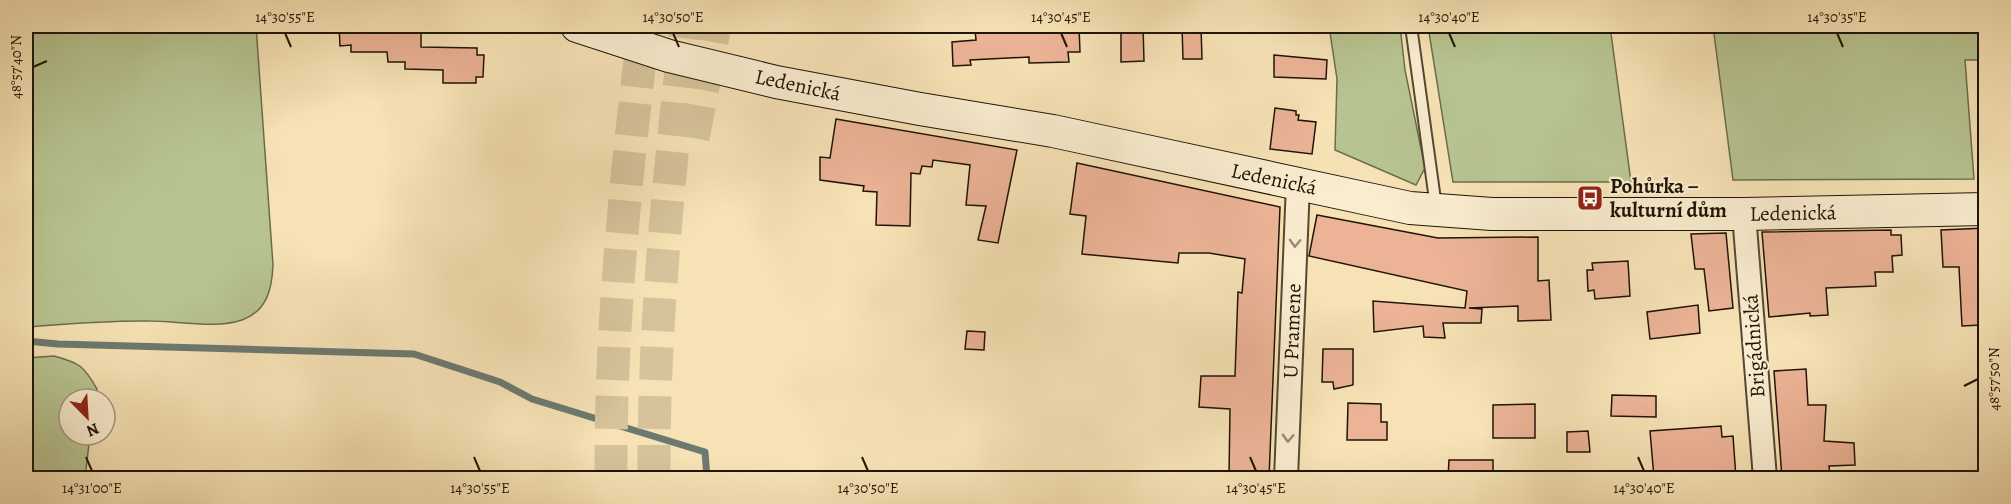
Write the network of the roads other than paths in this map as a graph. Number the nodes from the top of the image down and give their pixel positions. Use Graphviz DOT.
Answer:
graph roads {
  1 [pos="577,26"];
  2 [pos="1411,26"];
  3 [pos="1298,184"];
  4 [pos="1986,209"];
  5 [pos="1436,210"];
  6 [pos="1744,214"];
  7 [pos="1286,478"];
  8 [pos="1765,478"];
  1 -- 3 [label="main road, Ledenická"];
  2 -- 5 [label="lane"];
  3 -- 5 [label="main road, Ledenická"];
  3 -- 7 [label="street, U Pramene, one-way"];
  4 -- 6 [label="main road, Ledenická"];
  5 -- 6 [label="main road, Ledenická"];
  6 -- 8 [label="street, Brigádnická"];
}
